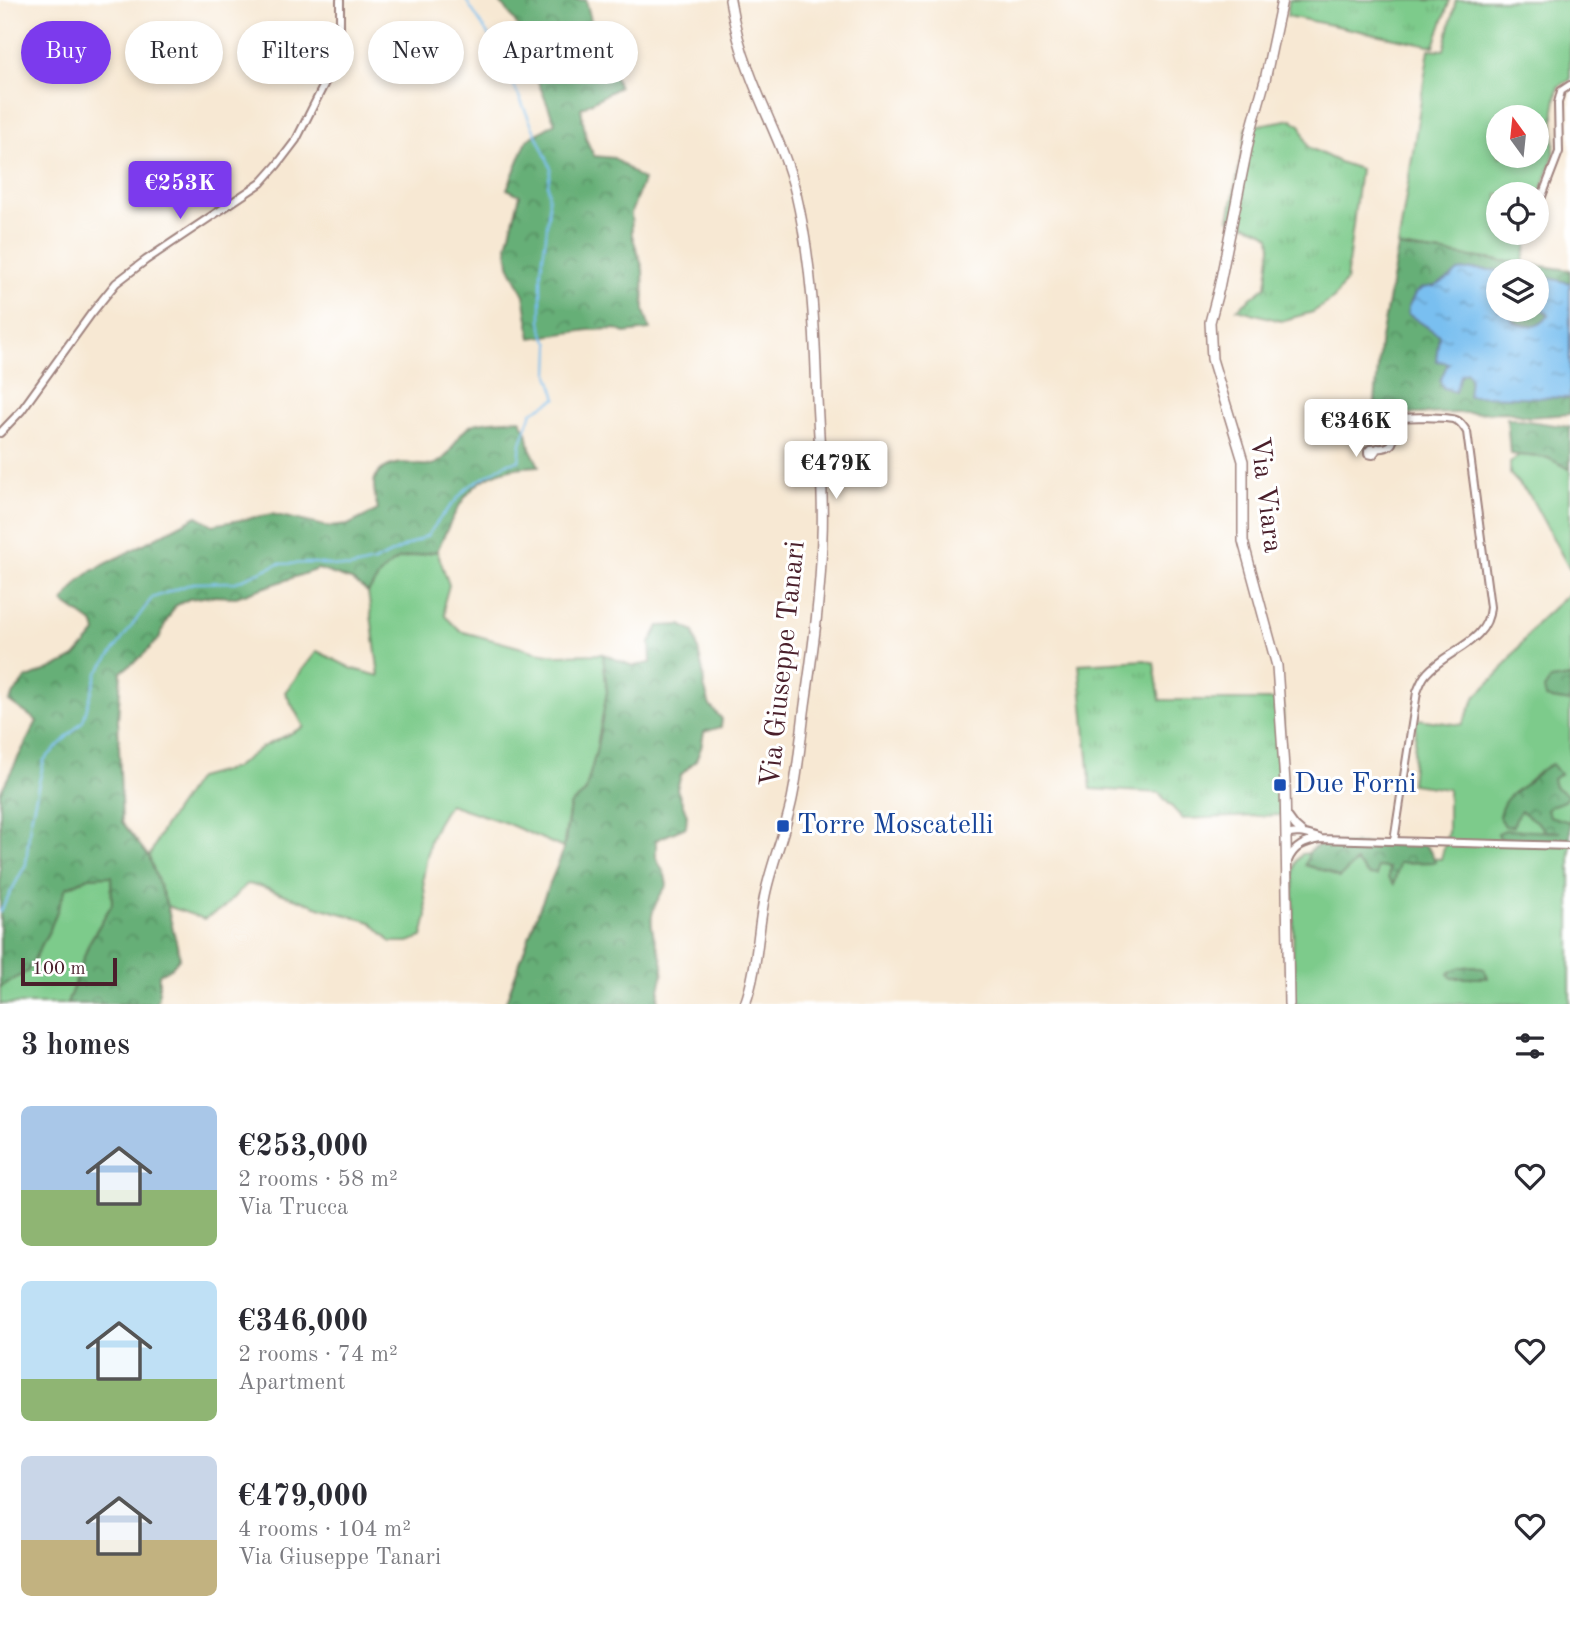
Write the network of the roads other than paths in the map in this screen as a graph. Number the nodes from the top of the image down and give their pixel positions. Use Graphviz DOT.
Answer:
graph roads {
  1 [pos="340,0"];
  2 [pos="730,0"];
  3 [pos="1282,0"];
  4 [pos="1570,85"];
  5 [pos="1548,182"];
  6 [pos="0,433"];
  7 [pos="1378,448"];
  8 [pos="1285,811"];
  9 [pos="1305,834"];
  10 [pos="1286,839"];
  11 [pos="1320,839"];
  12 [pos="1394,841"];
  13 [pos="1298,846"];
  14 [pos="1570,846"];
  15 [pos="1286,866"];
  16 [pos="745,1004"];
  17 [pos="1289,1004"];
  1 -- 6 [label="street"];
  2 -- 16 [label="street, Via Giuseppe Tanari"];
  3 -- 8 [label="street, Via Viara"];
  4 -- 5 [label="street"];
  7 -- 12 [label="street"];
  8 -- 9 [label="street"];
  8 -- 10 [label="street, Via Viara"];
  9 -- 10 [label="street"];
  9 -- 11 [label="street"];
  10 -- 13 [label="street"];
  10 -- 15 [label="street, Via Viara"];
  11 -- 12 [label="street"];
  11 -- 13 [label="street"];
  12 -- 14 [label="street"];
  13 -- 15 [label="street"];
  15 -- 17 [label="street, Via Viara"];
}
